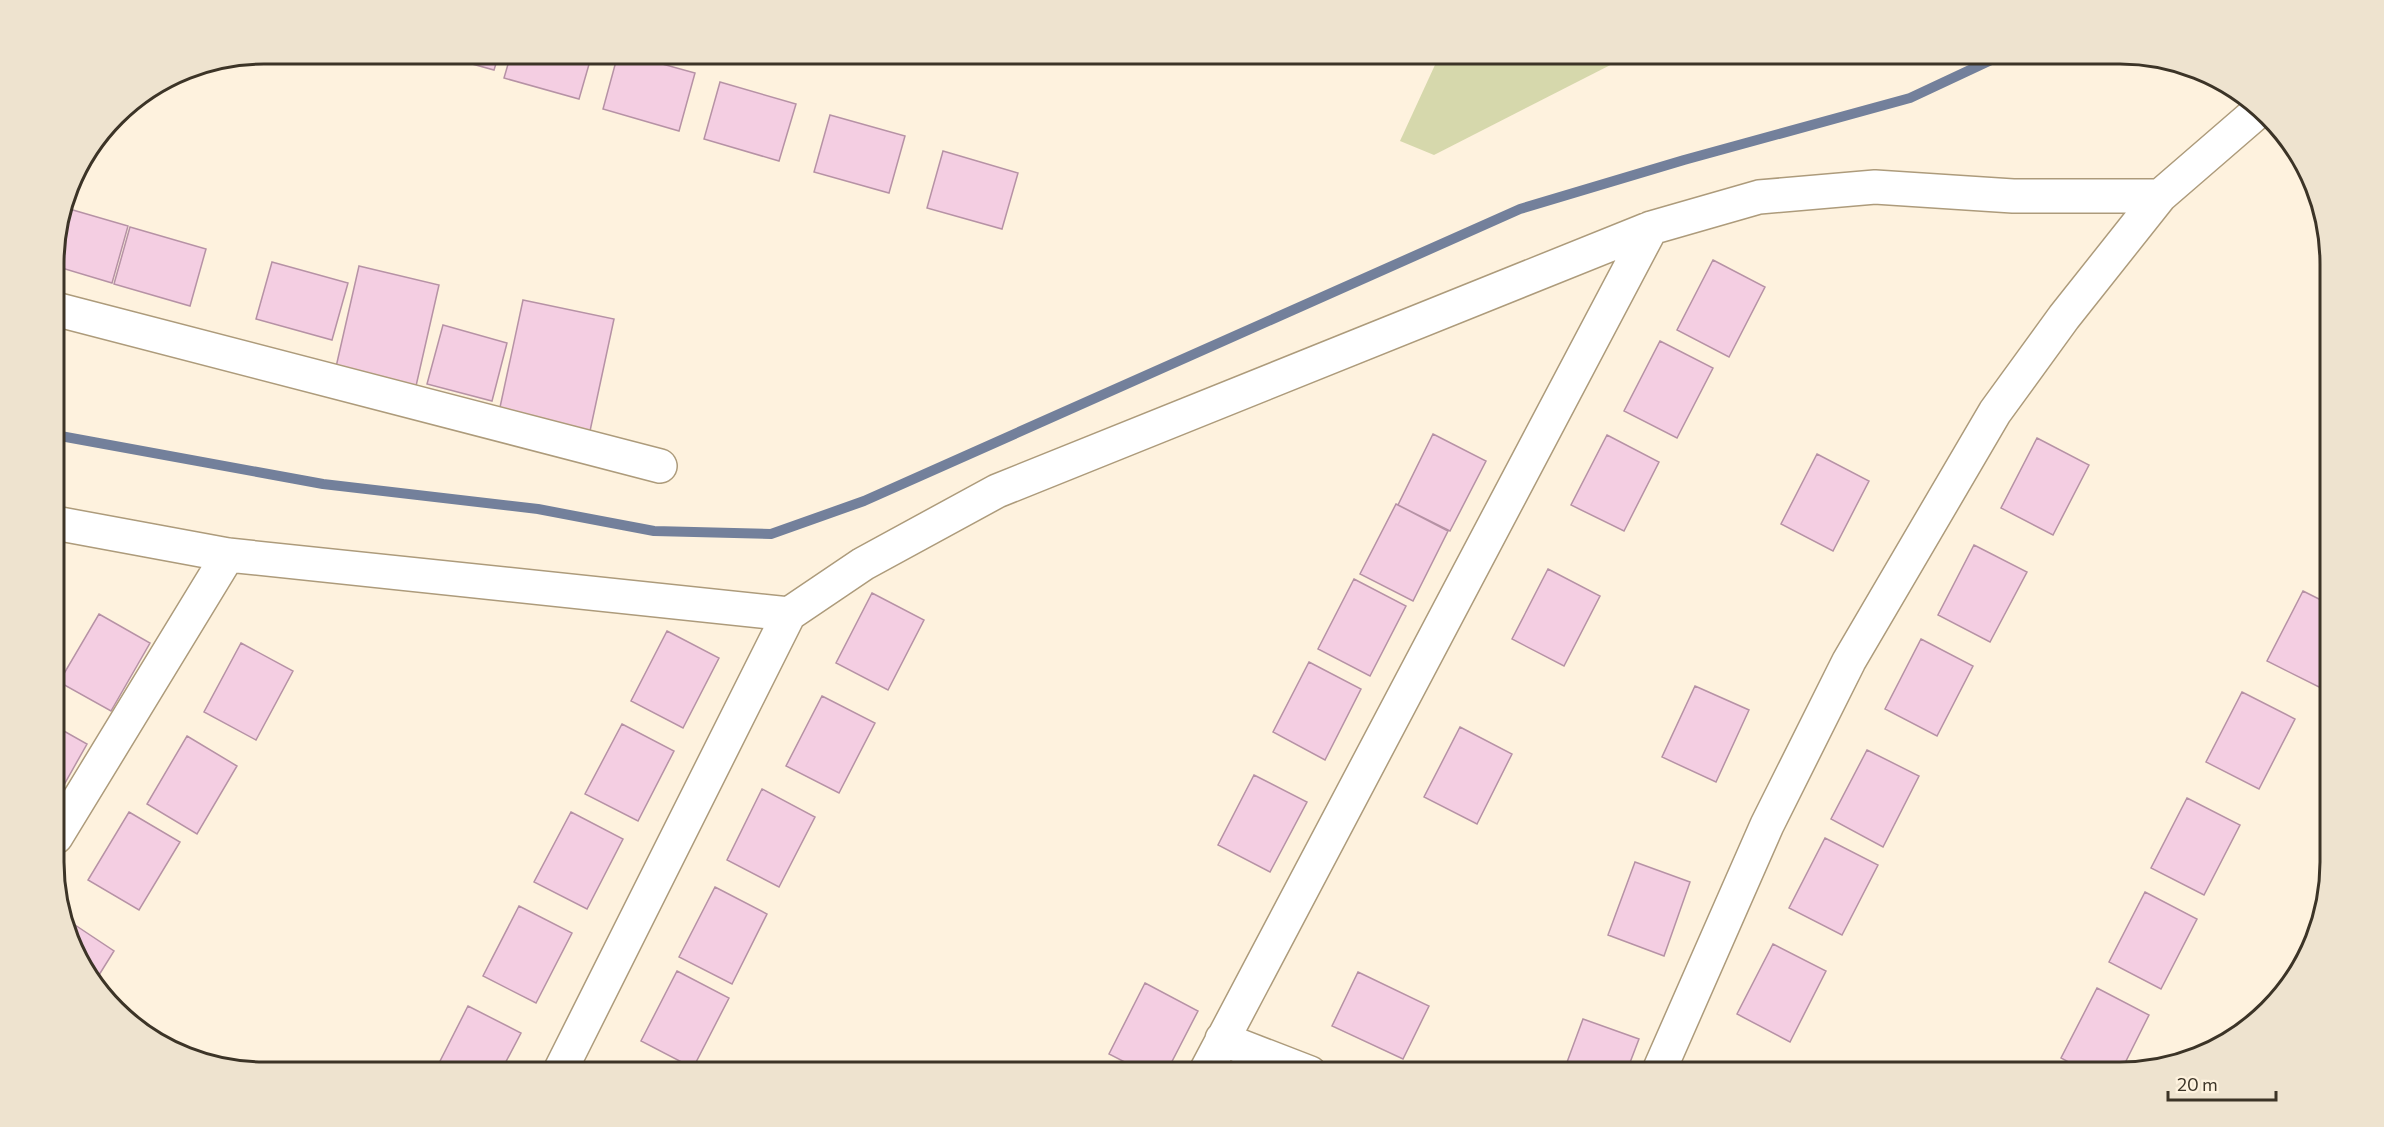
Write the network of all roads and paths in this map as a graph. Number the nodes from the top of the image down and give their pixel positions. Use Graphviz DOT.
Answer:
graph roads {
  1 [pos="2252,115"];
  2 [pos="2160,196"];
  3 [pos="1651,228"];
  4 [pos="65,312"];
  5 [pos="660,466"];
  6 [pos="65,525"];
  7 [pos="228,555"];
  8 [pos="789,614"];
  9 [pos="64,824"];
  10 [pos="1222,1039"];
  11 [pos="565,1062"];
  12 [pos="1210,1062"];
  13 [pos="1282,1062"];
  14 [pos="1663,1062"];
  1 -- 2 [label="street"];
  2 -- 3 [label="street"];
  2 -- 14 [label="street"];
  3 -- 8 [label="street"];
  3 -- 10 [label="street"];
  4 -- 5 [label="street"];
  6 -- 7 [label="street"];
  7 -- 8 [label="street"];
  7 -- 9 [label="street"];
  8 -- 11 [label="street"];
  10 -- 12 [label="street"];
  10 -- 13 [label="street"];
}
